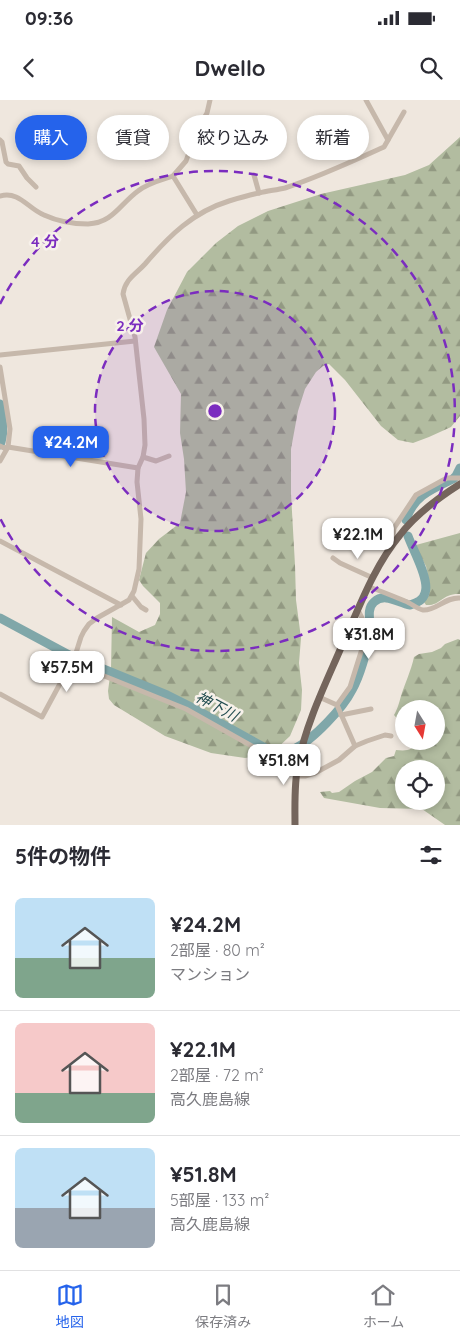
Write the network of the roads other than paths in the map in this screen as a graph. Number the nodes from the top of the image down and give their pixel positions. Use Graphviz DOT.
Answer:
graph roads {
  1 [pos="210,100"];
  2 [pos="366,100"];
  3 [pos="404,112"];
  4 [pos="0,140"];
  5 [pos="388,140"];
  6 [pos="254,175"];
  7 [pos="173,176"];
  8 [pos="36,188"];
  9 [pos="259,193"];
  10 [pos="0,196"];
  11 [pos="197,215"];
  12 [pos="135,341"];
  13 [pos="0,355"];
  14 [pos="0,367"];
  15 [pos="4,447"];
  16 [pos="169,456"];
  17 [pos="143,457"];
  18 [pos="0,461"];
  19 [pos="138,468"];
  20 [pos="459,480"];
  21 [pos="0,541"];
  22 [pos="395,542"];
  23 [pos="333,558"];
  24 [pos="373,578"];
  25 [pos="369,587"];
  26 [pos="132,596"];
  27 [pos="460,598"];
  28 [pos="121,605"];
  29 [pos="146,610"];
  30 [pos="358,610"];
  31 [pos="74,659"];
  32 [pos="0,694"];
  33 [pos="319,697"];
  34 [pos="339,709"];
  35 [pos="371,709"];
  36 [pos="391,736"];
  37 [pos="355,746"];
  38 [pos="300,753"];
  39 [pos="296,776"];
  40 [pos="295,825"];
  1 -- 7 [label="street"];
  2 -- 5 [label="street"];
  3 -- 5 [label="street"];
  4 -- 8 [label="street"];
  5 -- 9 [label="street"];
  6 -- 9 [label="street"];
  7 -- 10 [label="street"];
  7 -- 11 [label="street"];
  9 -- 11 [label="street"];
  11 -- 12 [label="street"];
  12 -- 13 [label="street"];
  12 -- 17 [label="street"];
  14 -- 15 [label="street"];
  15 -- 18 [label="street"];
  15 -- 19 [label="street"];
  16 -- 17 [label="street"];
  17 -- 19 [label="street"];
  19 -- 26 [label="street"];
  20 -- 22 [label="main road"];
  20 -- 22 [label="street"];
  21 -- 28 [label="street"];
  22 -- 24 [label="main road"];
  23 -- 24 [label="street"];
  24 -- 25 [label="main road"];
  25 -- 27 [label="street"];
  25 -- 30 [label="main road"];
  26 -- 28 [label="street"];
  26 -- 29 [label="street"];
  28 -- 31 [label="street"];
  30 -- 33 [label="main road"];
  30 -- 34 [label="street"];
  31 -- 32 [label="street"];
  31 -- 38 [label="street"];
  33 -- 34 [label="street"];
  33 -- 38 [label="main road"];
  34 -- 35 [label="street"];
  34 -- 37 [label="street"];
  36 -- 37 [label="street"];
  37 -- 39 [label="street"];
  38 -- 39 [label="main road"];
  39 -- 40 [label="main road"];
}
